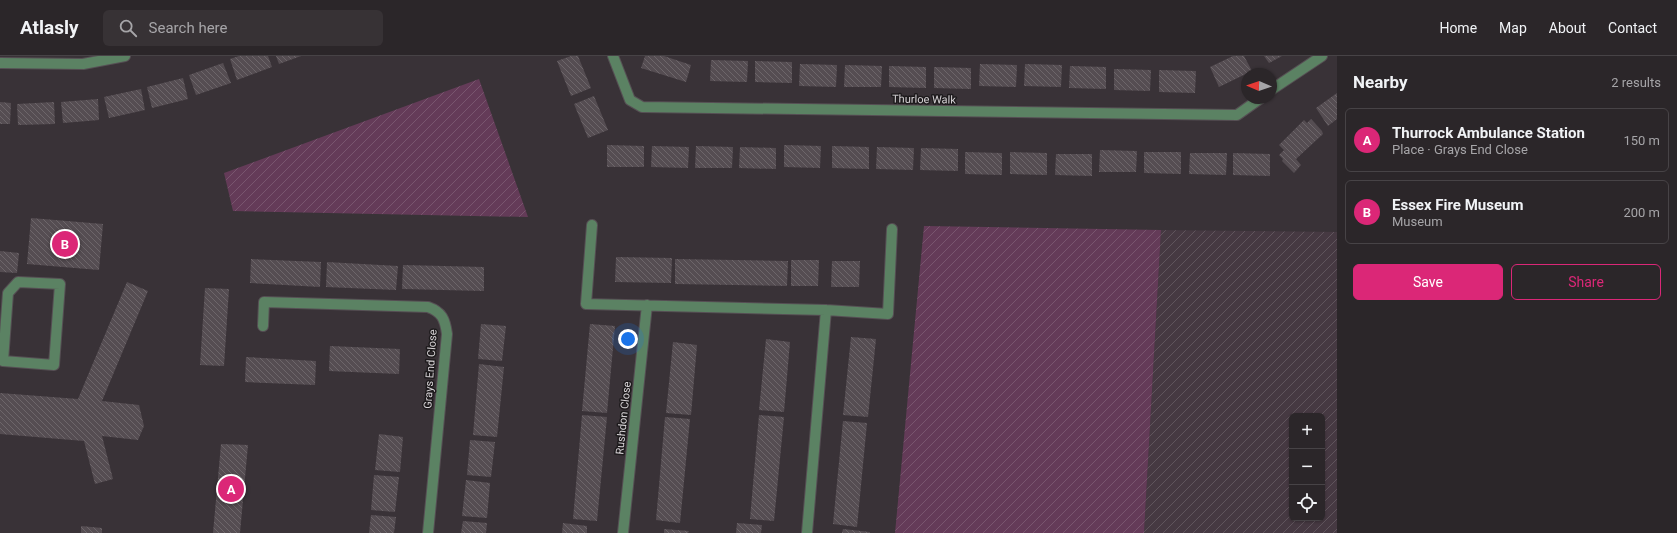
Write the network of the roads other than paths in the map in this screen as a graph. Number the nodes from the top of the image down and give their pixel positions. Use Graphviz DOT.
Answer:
graph roads {
  1 [pos="125,56"];
  2 [pos="613,56"];
  3 [pos="1322,56"];
  4 [pos="0,63"];
  5 [pos="1277,86"];
  6 [pos="1252,104"];
  7 [pos="592,225"];
  8 [pos="892,228"];
  9 [pos="4,293"];
  10 [pos="647,305"];
  11 [pos="826,310"];
  12 [pos="263,326"];
  13 [pos="428,533"];
  14 [pos="623,533"];
  15 [pos="807,533"];
  1 -- 4 [label="street"];
  2 -- 6 [label="street, Thurloe Walk"];
  3 -- 5 [label="street"];
  7 -- 10 [label="street"];
  8 -- 11 [label="street"];
  9 -- 9 [label="street"];
  10 -- 11 [label="street"];
  10 -- 14 [label="street, Rushdon Close"];
  11 -- 15 [label="street"];
  12 -- 13 [label="street, Grays End Close"];
}
